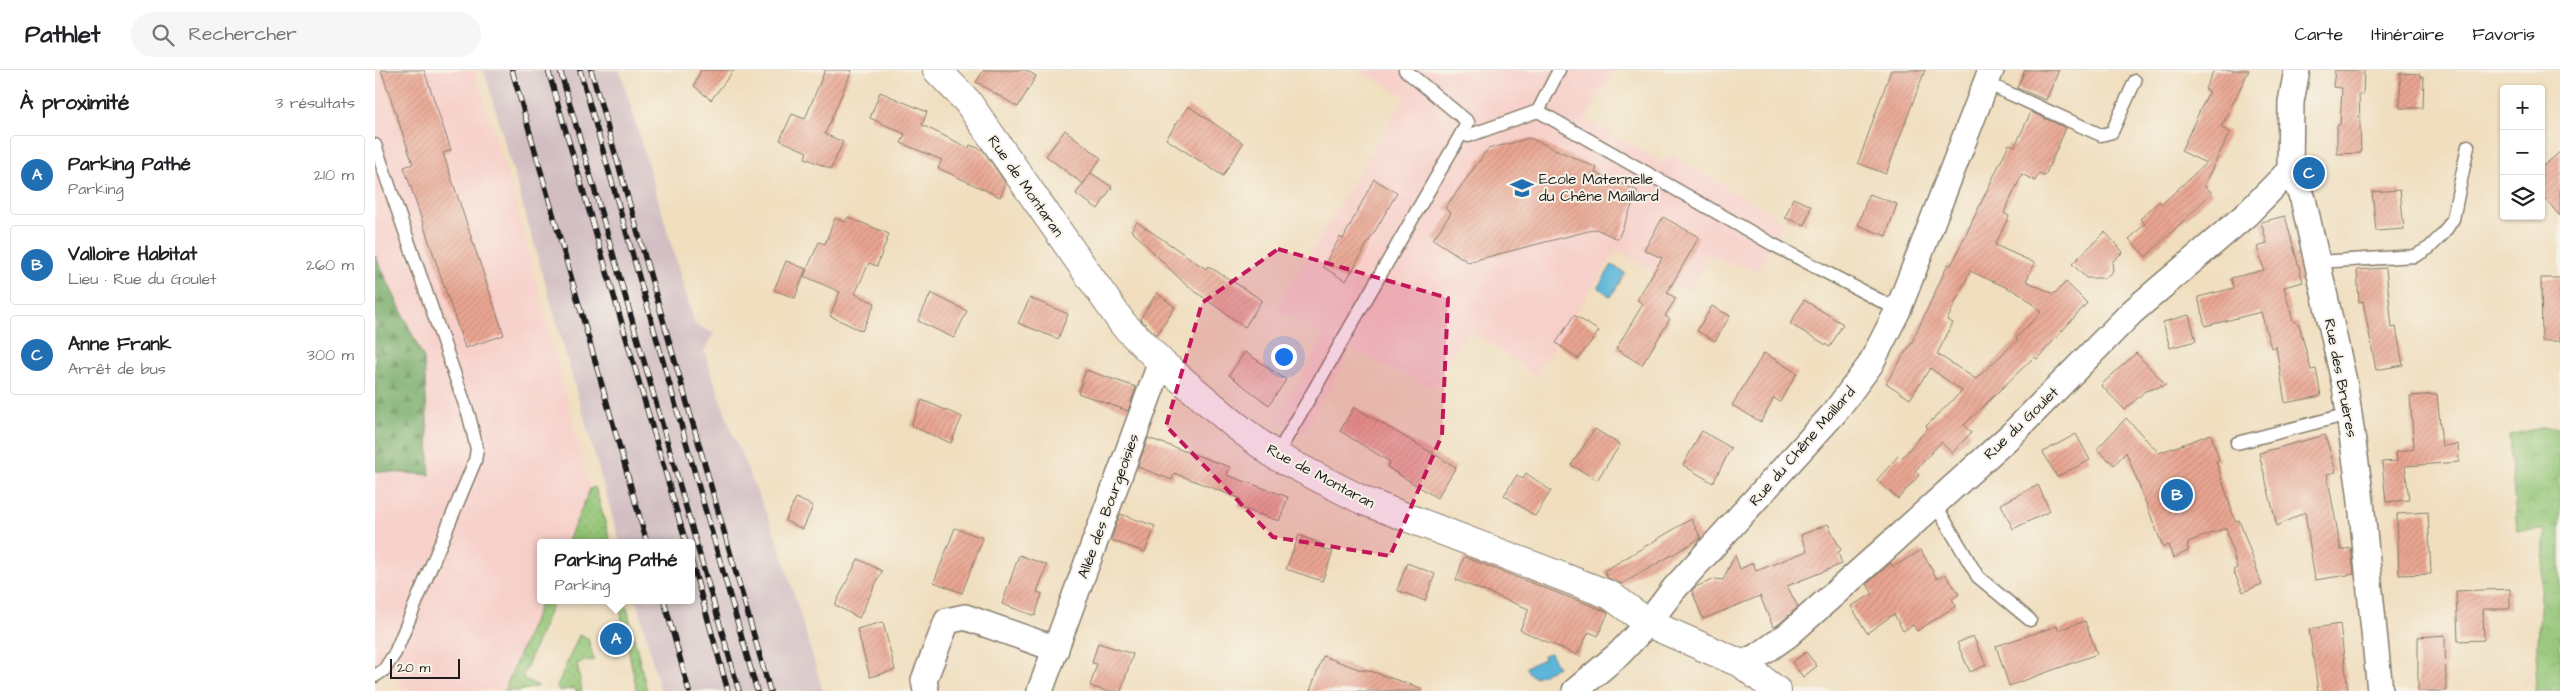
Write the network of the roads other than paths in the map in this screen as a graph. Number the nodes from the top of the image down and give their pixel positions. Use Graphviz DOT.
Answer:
graph roads {
  1 [pos="937,70"];
  2 [pos="1405,70"];
  3 [pos="1559,70"];
  4 [pos="2297,70"];
  5 [pos="1989,76"];
  6 [pos="2135,81"];
  7 [pos="1538,111"];
  8 [pos="1462,132"];
  9 [pos="375,145"];
  10 [pos="2468,146"];
  11 [pos="2290,170"];
  12 [pos="2318,262"];
  13 [pos="1898,310"];
  14 [pos="1163,364"];
  15 [pos="2349,414"];
  16 [pos="2237,443"];
  17 [pos="1276,456"];
  18 [pos="1935,504"];
  19 [pos="2030,620"];
  20 [pos="1648,623"];
  21 [pos="1056,649"];
  22 [pos="1742,664"];
  23 [pos="375,676"];
  24 [pos="926,691"];
  25 [pos="1040,691"];
  26 [pos="1575,691"];
  27 [pos="1777,691"];
  28 [pos="2380,691"];
  1 -- 14 [label="street, Rue de Montaran"];
  2 -- 8 [label="lane"];
  3 -- 7 [label="lane"];
  4 -- 11 [label="street, Rue des Bruères"];
  5 -- 6 [label="lane"];
  5 -- 13 [label="street, Rue du Chêne Maillard"];
  7 -- 8 [label="lane"];
  7 -- 13 [label="lane"];
  8 -- 17 [label="lane"];
  9 -- 23 [label="lane"];
  10 -- 12 [label="lane"];
  11 -- 12 [label="street, Rue des Bruères"];
  11 -- 18 [label="street, Rue du Goulet"];
  12 -- 15 [label="street, Rue des Bruères"];
  13 -- 20 [label="street, Rue du Chêne Maillard"];
  14 -- 17 [label="street, Rue de Montaran"];
  14 -- 21 [label="street, Allée des Bourgeoisies"];
  15 -- 16 [label="lane"];
  15 -- 28 [label="street, Rue des Bruères"];
  17 -- 20 [label="street, Rue de Montaran"];
  18 -- 19 [label="lane"];
  18 -- 22 [label="street, Rue du Goulet"];
  20 -- 22 [label="street, Rue de Montaran"];
  20 -- 26 [label="street, Rue du Chêne Maillard"];
  21 -- 24 [label="street"];
  21 -- 25 [label="street, Allée des Bourgeoisies"];
  22 -- 27 [label="street, Rue de Montaran"];
}
